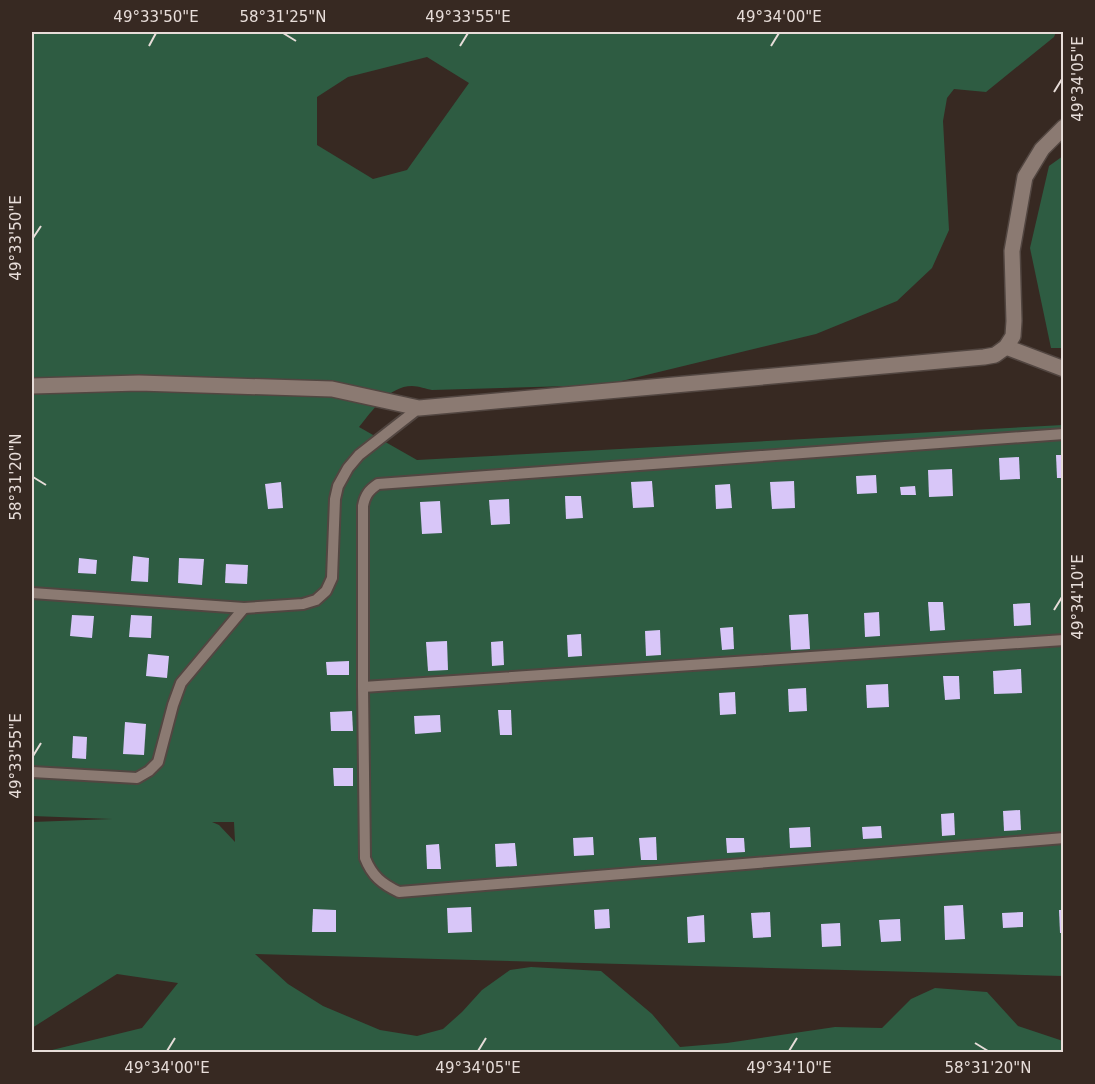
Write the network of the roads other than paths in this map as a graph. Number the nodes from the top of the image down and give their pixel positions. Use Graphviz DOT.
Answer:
graph roads {
  1 [pos="1064,127"];
  2 [pos="1006,347"];
  3 [pos="1064,369"];
  4 [pos="32,386"];
  5 [pos="418,408"];
  6 [pos="1064,434"];
  7 [pos="32,593"];
  8 [pos="244,608"];
  9 [pos="1064,640"];
  10 [pos="363,687"];
  11 [pos="32,772"];
  12 [pos="1064,838"];
  1 -- 2 [label="street"];
  2 -- 3 [label="street"];
  2 -- 5 [label="street"];
  4 -- 5 [label="street"];
  5 -- 8 [label="lane"];
  6 -- 10 [label="lane"];
  7 -- 8 [label="lane"];
  8 -- 11 [label="lane"];
  9 -- 10 [label="lane"];
  10 -- 12 [label="lane"];
}
